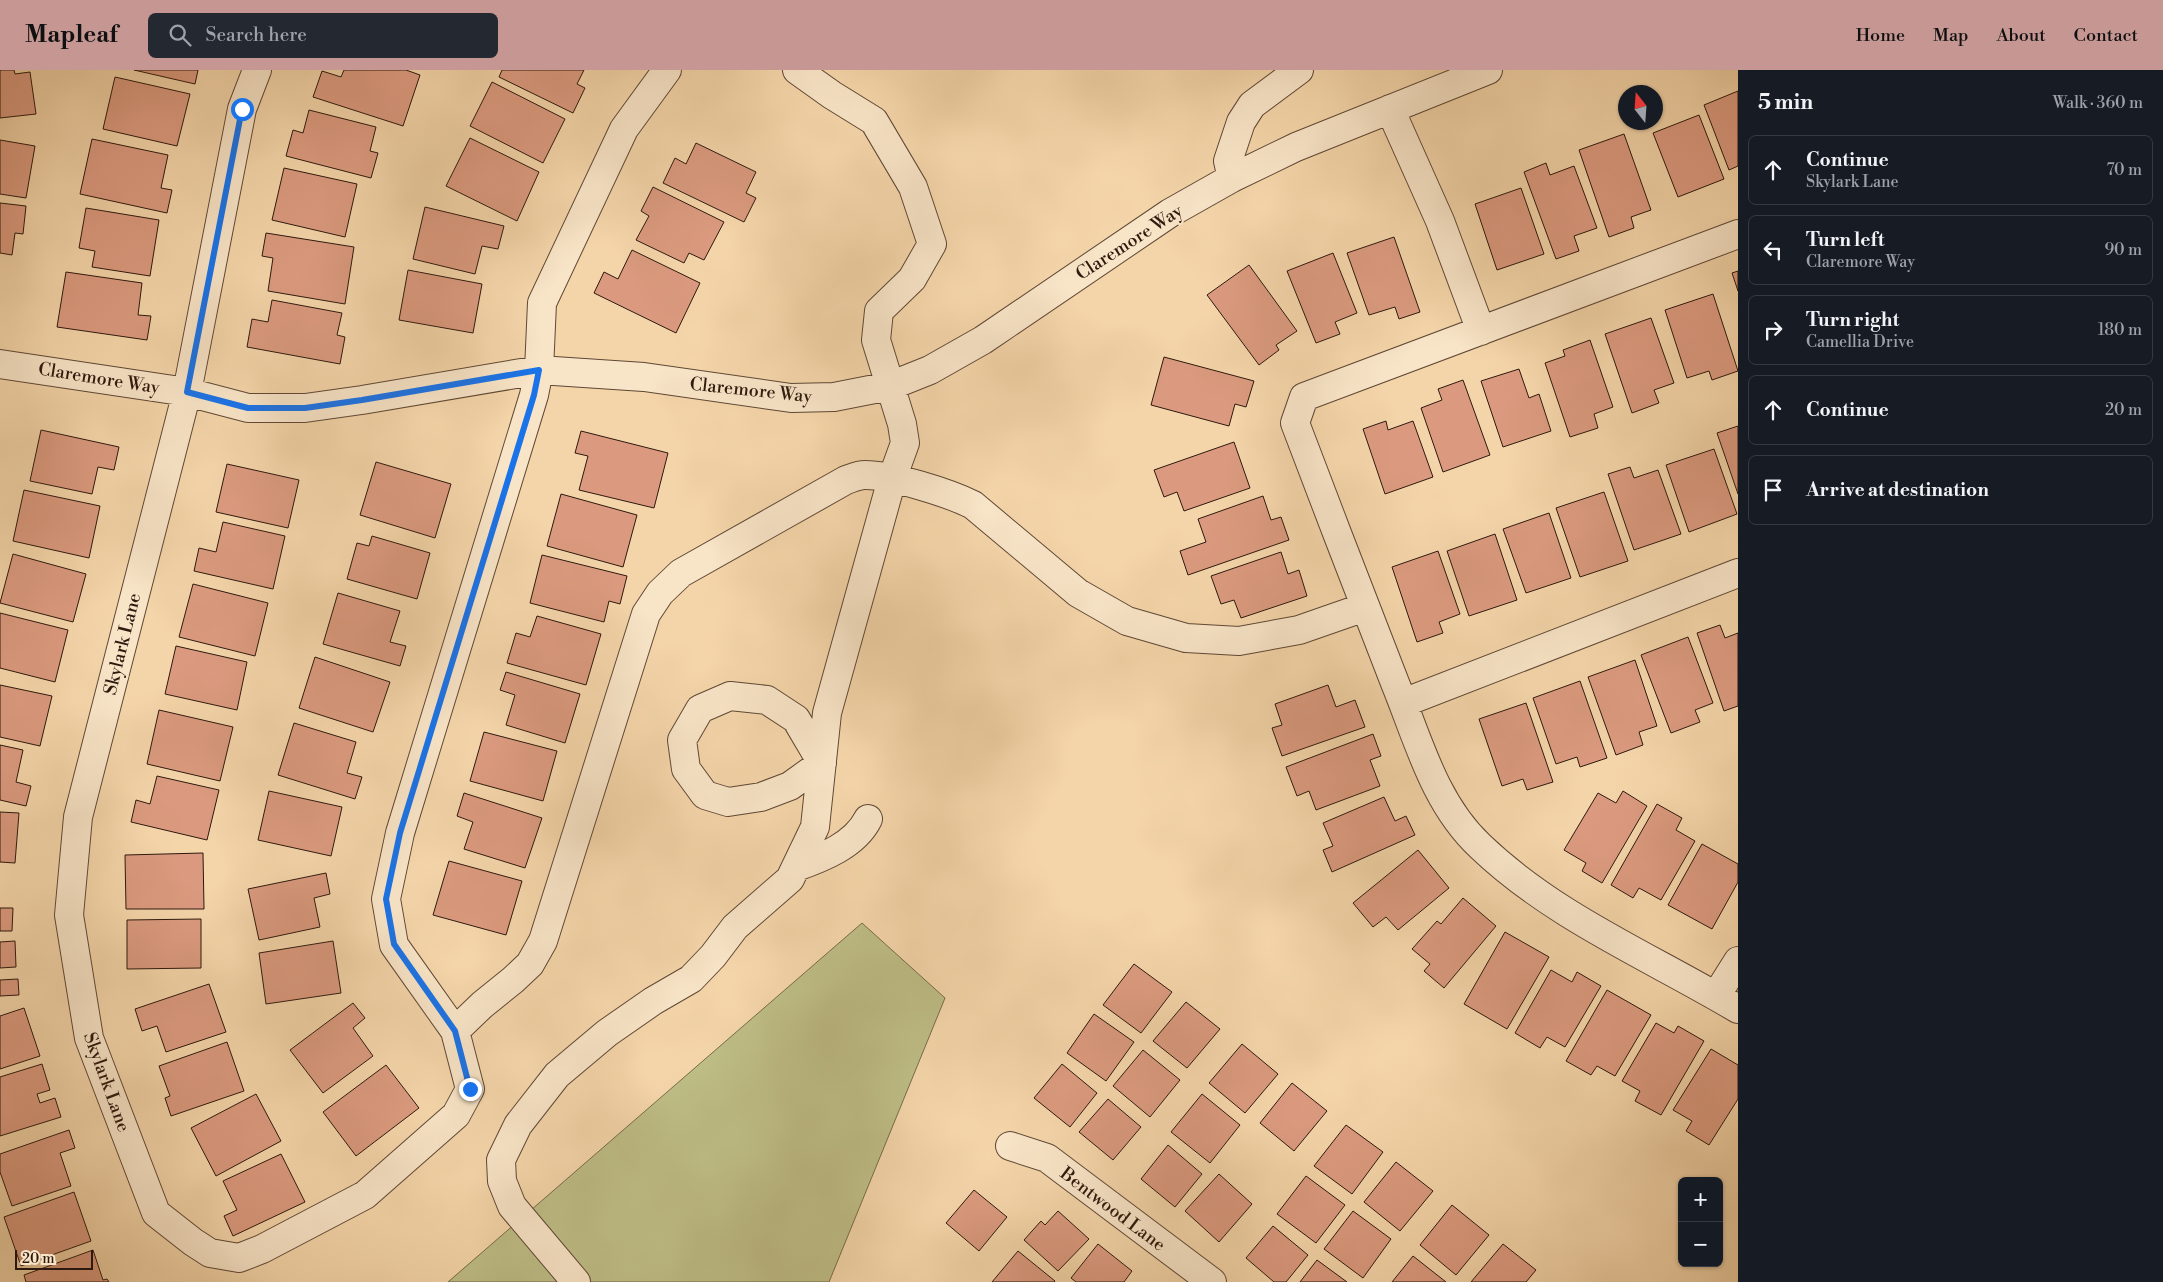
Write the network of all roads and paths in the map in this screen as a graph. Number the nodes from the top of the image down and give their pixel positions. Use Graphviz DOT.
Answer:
graph roads {
  1 [pos="257,70"];
  2 [pos="667,70"];
  3 [pos="797,70"];
  4 [pos="1299,70"];
  5 [pos="1488,70"];
  6 [pos="1390,109"];
  7 [pos="1232,178"];
  8 [pos="1738,234"];
  9 [pos="1481,331"];
  10 [pos="0,364"];
  11 [pos="539,370"];
  12 [pos="890,386"];
  13 [pos="187,392"];
  14 [pos="892,479"];
  15 [pos="1738,574"];
  16 [pos="1365,607"];
  17 [pos="1403,703"];
  18 [pos="822,763"];
  19 [pos="868,819"];
  20 [pos="796,867"];
  21 [pos="1738,961"];
  22 [pos="1727,1002"];
  23 [pos="455,1031"];
  24 [pos="1010,1146"];
  25 [pos="576,1282"];
  26 [pos="1212,1282"];
  1 -- 13 [label="street, Skylark Lane"];
  2 -- 11 [label="street"];
  3 -- 12 [label="street"];
  4 -- 7 [label="street"];
  5 -- 6 [label="street, Claremore Way"];
  6 -- 7 [label="street, Claremore Way"];
  6 -- 9 [label="street"];
  7 -- 12 [label="street, Claremore Way"];
  8 -- 9 [label="street"];
  9 -- 16 [label="street"];
  10 -- 13 [label="street, Claremore Way"];
  11 -- 12 [label="street, Claremore Way"];
  11 -- 13 [label="street, Claremore Way"];
  11 -- 23 [label="street"];
  12 -- 14 [label="street"];
  13 -- 23 [label="street, Skylark Lane"];
  14 -- 16 [label="street"];
  14 -- 18 [label="street"];
  14 -- 23 [label="street"];
  15 -- 17 [label="street"];
  16 -- 17 [label="street"];
  17 -- 22 [label="street"];
  18 -- 18 [label="street"];
  18 -- 20 [label="street"];
  19 -- 20 [label="street"];
  20 -- 25 [label="street"];
  21 -- 22 [label="street"];
  24 -- 26 [label="street, Bentwood Lane"];
}
